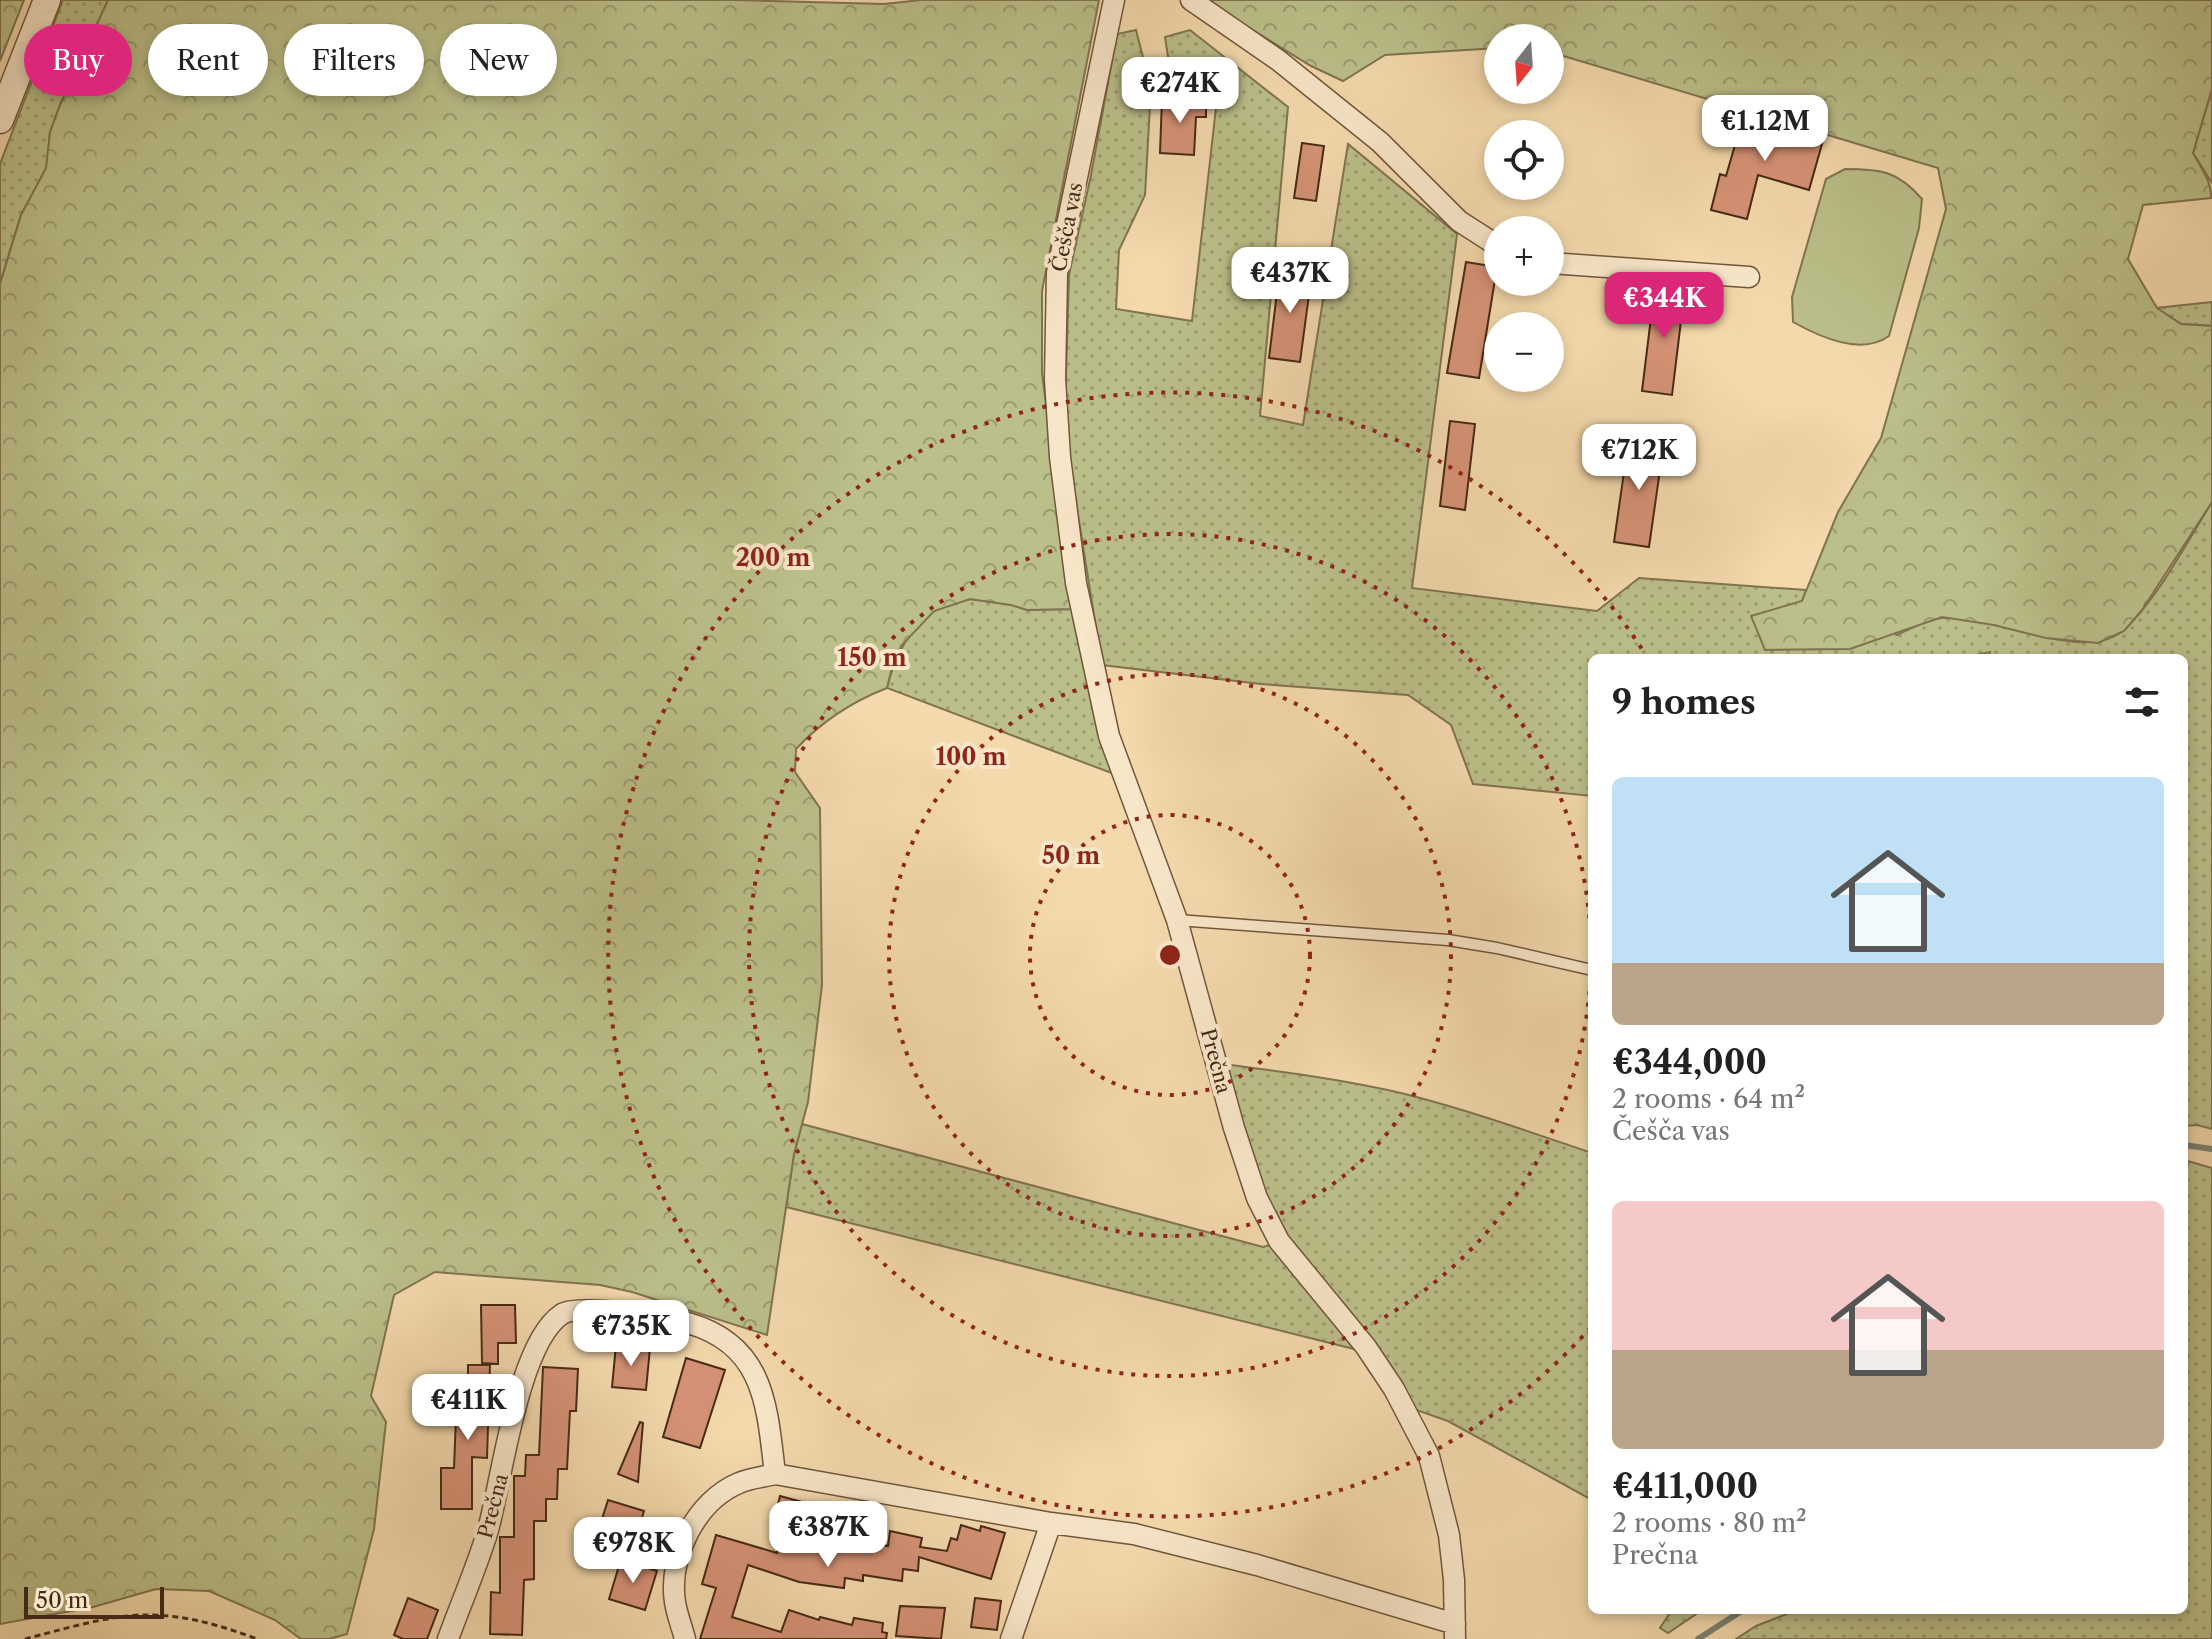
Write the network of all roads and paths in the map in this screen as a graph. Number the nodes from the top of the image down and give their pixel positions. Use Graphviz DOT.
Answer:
graph roads {
  1 [pos="47,0"];
  2 [pos="1114,0"];
  3 [pos="1191,0"];
  4 [pos="0,120"];
  5 [pos="1484,237"];
  6 [pos="1564,264"];
  7 [pos="1749,277"];
  8 [pos="1060,457"];
  9 [pos="1177,920"];
  10 [pos="1588,969"];
  11 [pos="775,1474"];
  12 [pos="1051,1523"];
  13 [pos="1455,1632"];
  14 [pos="25,1639"];
  15 [pos="257,1639"];
  16 [pos="448,1639"];
  17 [pos="685,1639"];
  18 [pos="1011,1639"];
  1 -- 4 [label="street"];
  2 -- 8 [label="street, Češča vas"];
  3 -- 5 [label="street"];
  6 -- 7 [label="street"];
  8 -- 9 [label="street, Prečna"];
  9 -- 10 [label="lane"];
  9 -- 13 [label="street, Prečna"];
  11 -- 12 [label="street, Prečna"];
  11 -- 16 [label="street, Prečna"];
  11 -- 17 [label="street, Prečna"];
  12 -- 13 [label="street, Prečna"];
  12 -- 18 [label="street"];
  14 -- 15 [label="path"];
}
